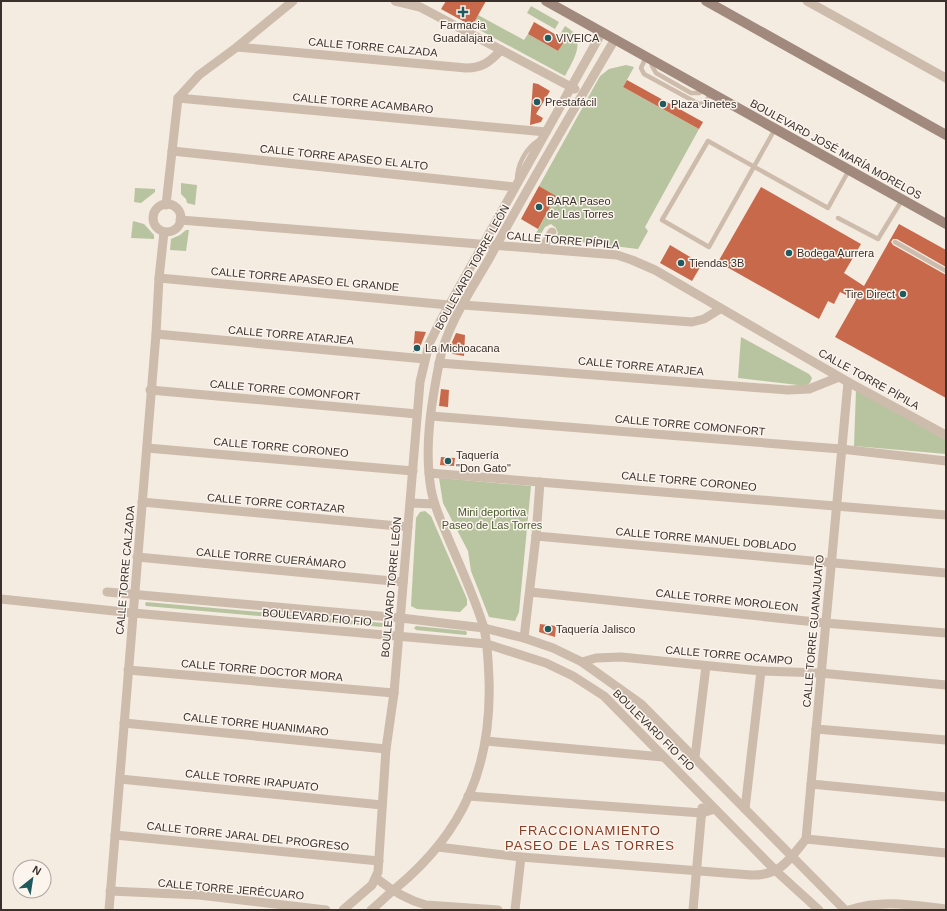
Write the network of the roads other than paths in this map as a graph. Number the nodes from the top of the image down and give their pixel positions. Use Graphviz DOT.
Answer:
graph roads {
  1 [pos="293,1"];
  2 [pos="395,1"];
  3 [pos="546,1"];
  4 [pos="706,1"];
  5 [pos="807,1"];
  6 [pos="602,32"];
  7 [pos="615,40"];
  8 [pos="237,47"];
  9 [pos="501,50"];
  10 [pos="649,59"];
  11 [pos="946,78"];
  12 [pos="571,87"];
  13 [pos="707,92"];
  14 [pos="583,93"];
  15 [pos="178,98"];
  16 [pos="775,129"];
  17 [pos="544,135"];
  18 [pos="946,135"];
  19 [pos="172,151"];
  20 [pos="754,166"];
  21 [pos="849,170"];
  22 [pos="516,185"];
  23 [pos="902,200"];
  24 [pos="166,205"];
  25 [pos="838,218"];
  26 [pos="180,220"];
  27 [pos="946,224"];
  28 [pos="164,232"];
  29 [pos="552,232"];
  30 [pos="895,242"];
  31 [pos="483,244"];
  32 [pos="496,246"];
  33 [pos="542,249"];
  34 [pos="946,271"];
  35 [pos="159,278"];
  36 [pos="449,305"];
  37 [pos="463,305"];
  38 [pos="720,309"];
  39 [pos="156,334"];
  40 [pos="425,359"];
  41 [pos="439,363"];
  42 [pos="839,377"];
  43 [pos="848,382"];
  44 [pos="150,390"];
  45 [pos="417,414"];
  46 [pos="431,416"];
  47 [pos="946,435"];
  48 [pos="147,448"];
  49 [pos="841,449"];
  50 [pos="946,461"];
  51 [pos="412,471"];
  52 [pos="429,473"];
  53 [pos="540,482"];
  54 [pos="142,502"];
  55 [pos="411,503"];
  56 [pos="434,504"];
  57 [pos="836,505"];
  58 [pos="946,515"];
  59 [pos="408,527"];
  60 [pos="536,536"];
  61 [pos="138,558"];
  62 [pos="831,563"];
  63 [pos="946,573"];
  64 [pos="403,582"];
  65 [pos="107,592"];
  66 [pos="530,592"];
  67 [pos="135,594"];
  68 [pos="1,599"];
  69 [pos="134,614"];
  70 [pos="401,618"];
  71 [pos="825,623"];
  72 [pos="484,628"];
  73 [pos="946,633"];
  74 [pos="399,635"];
  75 [pos="524,638"];
  76 [pos="487,644"];
  77 [pos="582,662"];
  78 [pos="706,666"];
  79 [pos="128,670"];
  80 [pos="761,671"];
  81 [pos="820,674"];
  82 [pos="946,685"];
  83 [pos="394,693"];
  84 [pos="124,723"];
  85 [pos="816,729"];
  86 [pos="486,740"];
  87 [pos="946,740"];
  88 [pos="386,749"];
  89 [pos="663,757"];
  90 [pos="695,758"];
  91 [pos="120,779"];
  92 [pos="811,784"];
  93 [pos="468,796"];
  94 [pos="703,797"];
  95 [pos="946,797"];
  96 [pos="382,805"];
  97 [pos="715,809"];
  98 [pos="745,809"];
  99 [pos="702,812"];
  100 [pos="115,834"];
  101 [pos="806,839"];
  102 [pos="438,847"];
  103 [pos="946,853"];
  104 [pos="521,857"];
  105 [pos="791,858"];
  106 [pos="379,861"];
  107 [pos="697,870"];
  108 [pos="776,871"];
  109 [pos="376,878"];
  110 [pos="393,890"];
  111 [pos="110,891"];
  112 [pos="946,909"];
  113 [pos="109,910"];
  114 [pos="326,910"];
  115 [pos="343,910"];
  116 [pos="371,910"];
  117 [pos="498,910"];
  118 [pos="515,910"];
  119 [pos="693,910"];
  120 [pos="819,910"];
  121 [pos="845,910"];
  122 [pos="850,910"];
  1 -- 8 [label="street"];
  2 -- 9 [label="street"];
  3 -- 6 [label="main road, BOULEVARD JOSÉ MARÍA MORELOS"];
  4 -- 18 [label="main road"];
  5 -- 11 [label="street"];
  6 -- 7 [label="main road, BOULEVARD JOSÉ MARÍA MORELOS"];
  6 -- 12 [label="street, BOULEVARD TORRE LEÓN"];
  7 -- 10 [label="main road, BOULEVARD JOSÉ MARÍA MORELOS"];
  7 -- 14 [label="street, BOULEVARD TORRE LEÓN"];
  8 -- 9 [label="street, CALLE TORRE CALZADA"];
  8 -- 15 [label="street"];
  9 -- 12 [label="street"];
  10 -- 13 [label="main road, BOULEVARD JOSÉ MARÍA MORELOS"];
  10 -- 13 [label="lane"];
  12 -- 14 [label="street"];
  12 -- 17 [label="street, BOULEVARD TORRE LEÓN"];
  13 -- 16 [label="main road, BOULEVARD JOSÉ MARÍA MORELOS"];
  14 -- 32 [label="street, BOULEVARD TORRE LEÓN"];
  15 -- 17 [label="street, CALLE TORRE ACAMBARO"];
  15 -- 19 [label="street"];
  16 -- 20 [label="lane"];
  16 -- 21 [label="main road, BOULEVARD JOSÉ MARÍA MORELOS"];
  17 -- 22 [label="street, BOULEVARD TORRE LEÓN"];
  19 -- 22 [label="street, CALLE TORRE APASEO EL ALTO"];
  19 -- 24 [label="street"];
  20 -- 20 [label="lane"];
  20 -- 21 [label="lane"];
  21 -- 23 [label="main road, BOULEVARD JOSÉ MARÍA MORELOS"];
  22 -- 31 [label="street, BOULEVARD TORRE LEÓN"];
  23 -- 25 [label="lane"];
  23 -- 27 [label="main road, BOULEVARD JOSÉ MARÍA MORELOS"];
  24 -- 26 [label="street"];
  24 -- 28 [label="street"];
  26 -- 28 [label="street"];
  26 -- 31 [label="street, CALLE TORRE PÍPILA"];
  28 -- 35 [label="street, CALLE TORRE CALZADA"];
  29 -- 33 [label="street"];
  30 -- 34 [label="lane"];
  31 -- 32 [label="street, CALLE TORRE PÍPILA"];
  31 -- 36 [label="street, BOULEVARD TORRE LEÓN"];
  32 -- 33 [label="street, CALLE TORRE PÍPILA"];
  32 -- 37 [label="street, BOULEVARD TORRE LEÓN"];
  33 -- 38 [label="street, CALLE TORRE PÍPILA"];
  35 -- 36 [label="street, CALLE TORRE APASEO EL GRANDE"];
  35 -- 39 [label="street, CALLE TORRE CALZADA"];
  36 -- 40 [label="street, BOULEVARD TORRE LEÓN"];
  37 -- 38 [label="street"];
  37 -- 41 [label="street, BOULEVARD TORRE LEÓN"];
  38 -- 42 [label="street, CALLE TORRE PÍPILA"];
  39 -- 40 [label="street, CALLE TORRE ATARJEA"];
  39 -- 44 [label="street, CALLE TORRE CALZADA"];
  40 -- 45 [label="street, BOULEVARD TORRE LEÓN"];
  41 -- 42 [label="street, CALLE TORRE ATARJEA"];
  41 -- 46 [label="street, BOULEVARD TORRE LEÓN"];
  42 -- 43 [label="street, CALLE TORRE PÍPILA"];
  43 -- 47 [label="street, CALLE TORRE PÍPILA"];
  43 -- 49 [label="street, CALLE TORRE GUANAJUATO"];
  44 -- 45 [label="street, CALLE TORRE COMONFORT"];
  44 -- 48 [label="street, CALLE TORRE CALZADA"];
  45 -- 51 [label="street, BOULEVARD TORRE LEÓN"];
  46 -- 49 [label="street, CALLE TORRE COMONFORT"];
  46 -- 52 [label="street, BOULEVARD TORRE LEÓN"];
  48 -- 51 [label="street, CALLE TORRE CORONEO"];
  48 -- 54 [label="street, CALLE TORRE CALZADA"];
  49 -- 50 [label="street, CALLE TORRE COMONFORT"];
  49 -- 57 [label="street, CALLE TORRE GUANAJUATO"];
  51 -- 55 [label="street, BOULEVARD TORRE LEÓN"];
  52 -- 53 [label="street, CALLE TORRE CORONEO"];
  52 -- 56 [label="street, BOULEVARD TORRE LEÓN"];
  53 -- 57 [label="street, CALLE TORRE CORONEO"];
  53 -- 60 [label="street"];
  54 -- 59 [label="street, CALLE TORRE CORTAZAR"];
  54 -- 61 [label="street, CALLE TORRE CALZADA"];
  55 -- 56 [label="street"];
  55 -- 59 [label="street, BOULEVARD TORRE LEÓN"];
  56 -- 72 [label="street, BOULEVARD TORRE LEÓN"];
  57 -- 58 [label="street, CALLE TORRE CORONEO"];
  57 -- 62 [label="street, CALLE TORRE GUANAJUATO"];
  59 -- 64 [label="street, BOULEVARD TORRE LEÓN"];
  60 -- 62 [label="street, CALLE TORRE MANUEL DOBLADO"];
  60 -- 66 [label="street"];
  61 -- 64 [label="street, CALLE TORRE CUERÁMARO"];
  61 -- 67 [label="street, CALLE TORRE CALZADA"];
  62 -- 63 [label="street, CALLE TORRE MANUEL DOBLADO"];
  62 -- 71 [label="street, CALLE TORRE GUANAJUATO"];
  64 -- 70 [label="street, BOULEVARD TORRE LEÓN"];
  65 -- 67 [label="street, BOULEVARD FIO FIO"];
  66 -- 71 [label="street, CALLE TORRE MOROLEON"];
  66 -- 75 [label="street"];
  67 -- 69 [label="street, CALLE TORRE CALZADA"];
  67 -- 70 [label="street, BOULEVARD FIO FIO"];
  68 -- 69 [label="street, BOULEVARD FIO FIO"];
  69 -- 74 [label="street, BOULEVARD FIO FIO"];
  69 -- 79 [label="street, CALLE TORRE CALZADA"];
  70 -- 72 [label="street, BOULEVARD FIO FIO"];
  70 -- 74 [label="street, BOULEVARD TORRE LEÓN"];
  71 -- 73 [label="street, CALLE TORRE MOROLEON"];
  71 -- 81 [label="street, CALLE TORRE GUANAJUATO"];
  72 -- 75 [label="street, BOULEVARD FIO FIO"];
  72 -- 76 [label="street, BOULEVARD TORRE LEÓN"];
  74 -- 76 [label="street, BOULEVARD FIO FIO"];
  74 -- 83 [label="street, BOULEVARD TORRE LEÓN"];
  75 -- 77 [label="street, BOULEVARD FIO FIO"];
  76 -- 86 [label="street, BOULEVARD TORRE LEÓN"];
  76 -- 89 [label="street, BOULEVARD FIO FIO"];
  77 -- 78 [label="street, CALLE TORRE OCAMPO"];
  77 -- 90 [label="street, BOULEVARD FIO FIO"];
  78 -- 80 [label="street, CALLE TORRE OCAMPO"];
  78 -- 90 [label="street"];
  79 -- 83 [label="street, CALLE TORRE DOCTOR MORA"];
  79 -- 84 [label="street, CALLE TORRE CALZADA"];
  80 -- 81 [label="street, CALLE TORRE OCAMPO"];
  80 -- 98 [label="street"];
  81 -- 82 [label="street, CALLE TORRE OCAMPO"];
  81 -- 85 [label="street, CALLE TORRE GUANAJUATO"];
  83 -- 88 [label="street, BOULEVARD TORRE LEÓN"];
  84 -- 88 [label="street, CALLE TORRE HUANIMARO"];
  84 -- 91 [label="street, CALLE TORRE CALZADA"];
  85 -- 87 [label="street"];
  85 -- 92 [label="street, CALLE TORRE GUANAJUATO"];
  86 -- 89 [label="street"];
  86 -- 93 [label="street, BOULEVARD TORRE LEÓN"];
  88 -- 96 [label="street, BOULEVARD TORRE LEÓN"];
  89 -- 94 [label="street, BOULEVARD FIO FIO"];
  90 -- 98 [label="street, BOULEVARD FIO FIO"];
  91 -- 96 [label="street, CALLE TORRE IRAPUATO"];
  91 -- 100 [label="street, CALLE TORRE CALZADA"];
  92 -- 95 [label="street"];
  92 -- 101 [label="street, CALLE TORRE GUANAJUATO"];
  93 -- 99 [label="street"];
  93 -- 102 [label="street, BOULEVARD TORRE LEÓN"];
  94 -- 97 [label="street, BOULEVARD FIO FIO"];
  94 -- 99 [label="street"];
  96 -- 106 [label="street, BOULEVARD TORRE LEÓN"];
  97 -- 99 [label="street"];
  97 -- 108 [label="street, BOULEVARD FIO FIO"];
  98 -- 105 [label="street, BOULEVARD FIO FIO"];
  99 -- 107 [label="street"];
  100 -- 106 [label="street, CALLE TORRE JARAL DEL PROGRESO"];
  100 -- 111 [label="street, CALLE TORRE CALZADA"];
  101 -- 103 [label="street"];
  101 -- 105 [label="street"];
  102 -- 104 [label="street"];
  102 -- 110 [label="street, BOULEVARD TORRE LEÓN"];
  104 -- 107 [label="street"];
  104 -- 118 [label="street"];
  105 -- 108 [label="street"];
  105 -- 121 [label="street, BOULEVARD FIO FIO"];
  106 -- 109 [label="street, BOULEVARD TORRE LEÓN"];
  107 -- 108 [label="street"];
  107 -- 119 [label="street"];
  108 -- 120 [label="street, BOULEVARD FIO FIO"];
  109 -- 110 [label="street"];
  109 -- 115 [label="street"];
  110 -- 116 [label="street, BOULEVARD TORRE LEÓN"];
  110 -- 117 [label="street"];
  111 -- 113 [label="street, CALLE TORRE CALZADA"];
  111 -- 114 [label="street, CALLE TORRE JERÉCUARO"];
  112 -- 122 [label="street"];
}
